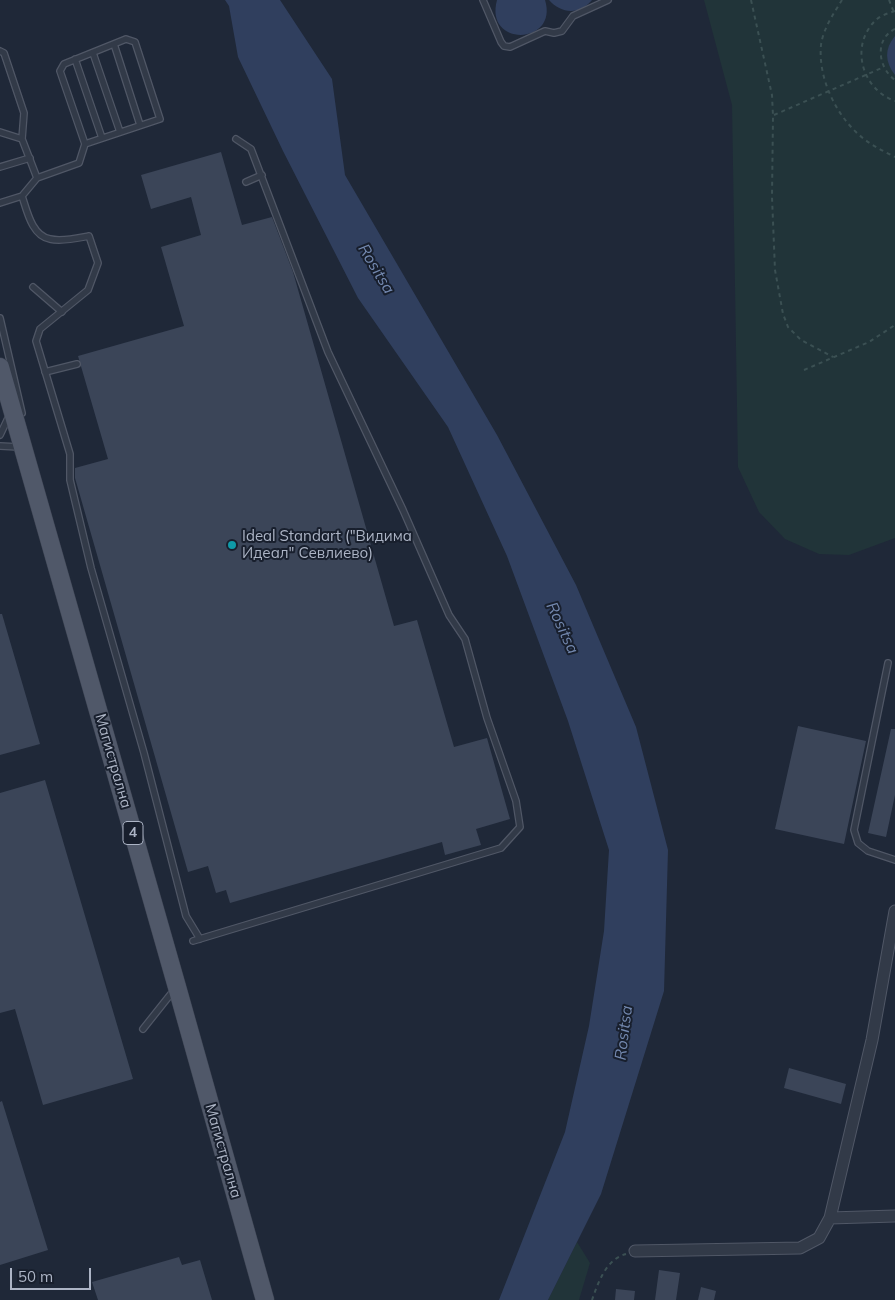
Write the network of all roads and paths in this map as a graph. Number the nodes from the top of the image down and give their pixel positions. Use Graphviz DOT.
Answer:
graph roads {
  1 [pos="483,0"];
  2 [pos="608,0"];
  3 [pos="751,0"];
  4 [pos="842,0"];
  5 [pos="888,0"];
  6 [pos="895,12"];
  7 [pos="895,29"];
  8 [pos="114,44"];
  9 [pos="0,51"];
  10 [pos="93,52"];
  11 [pos="75,59"];
  12 [pos="884,67"];
  13 [pos="865,75"];
  14 [pos="895,80"];
  15 [pos="829,91"];
  16 [pos="895,101"];
  17 [pos="773,116"];
  18 [pos="140,125"];
  19 [pos="0,132"];
  20 [pos="120,132"];
  21 [pos="22,138"];
  22 [pos="102,138"];
  23 [pos="236,139"];
  24 [pos="85,144"];
  25 [pos="895,157"];
  26 [pos="30,158"];
  27 [pos="0,167"];
  28 [pos="262,176"];
  29 [pos="37,178"];
  30 [pos="246,182"];
  31 [pos="22,196"];
  32 [pos="2,202"];
  33 [pos="0,209"];
  34 [pos="33,287"];
  35 [pos="62,312"];
  36 [pos="0,318"];
  37 [pos="895,325"];
  38 [pos="833,357"];
  39 [pos="77,364"];
  40 [pos="0,367"];
  41 [pos="804,370"];
  42 [pos="45,372"];
  43 [pos="17,413"];
  44 [pos="0,435"];
  45 [pos="25,441"];
  46 [pos="0,446"];
  47 [pos="888,664"];
  48 [pos="895,860"];
  49 [pos="895,911"];
  50 [pos="200,939"];
  51 [pos="193,941"];
  52 [pos="177,986"];
  53 [pos="143,1029"];
  54 [pos="895,1216"];
  55 [pos="830,1218"];
  56 [pos="635,1251"];
  57 [pos="265,1300"];
  58 [pos="592,1300"];
  1 -- 2 [label="lane"];
  3 -- 17 [label="path"];
  4 -- 15 [label="path"];
  5 -- 6 [label="path"];
  6 -- 13 [label="path"];
  7 -- 12 [label="path"];
  8 -- 10 [label="lane"];
  8 -- 18 [label="lane"];
  8 -- 18 [label="lane"];
  9 -- 21 [label="lane"];
  10 -- 11 [label="lane"];
  10 -- 20 [label="lane"];
  11 -- 22 [label="lane"];
  11 -- 24 [label="lane"];
  12 -- 13 [label="path"];
  12 -- 14 [label="path"];
  13 -- 15 [label="path"];
  13 -- 16 [label="path"];
  15 -- 17 [label="path"];
  15 -- 25 [label="path"];
  17 -- 38 [label="path"];
  18 -- 20 [label="lane"];
  19 -- 21 [label="lane"];
  20 -- 22 [label="lane"];
  21 -- 26 [label="lane"];
  22 -- 24 [label="lane"];
  23 -- 28 [label="lane"];
  24 -- 29 [label="lane"];
  26 -- 27 [label="lane"];
  26 -- 29 [label="lane"];
  28 -- 30 [label="lane"];
  28 -- 50 [label="lane"];
  29 -- 31 [label="lane"];
  31 -- 32 [label="lane"];
  31 -- 35 [label="lane"];
  32 -- 33 [label="lane"];
  34 -- 35 [label="lane"];
  35 -- 42 [label="lane"];
  36 -- 43 [label="lane"];
  37 -- 38 [label="path"];
  38 -- 41 [label="path"];
  39 -- 42 [label="lane"];
  40 -- 43 [label="main road, Магистрална / 4"];
  42 -- 50 [label="lane"];
  43 -- 44 [label="lane"];
  43 -- 45 [label="main road, Магистрална / 4"];
  45 -- 46 [label="lane"];
  45 -- 52 [label="main road, Магистрална / 4"];
  47 -- 48 [label="lane"];
  49 -- 55 [label="street"];
  50 -- 51 [label="lane"];
  52 -- 53 [label="lane"];
  52 -- 57 [label="main road, Магистрална / 4"];
  54 -- 55 [label="street"];
  55 -- 56 [label="street"];
  56 -- 58 [label="path"];
}
